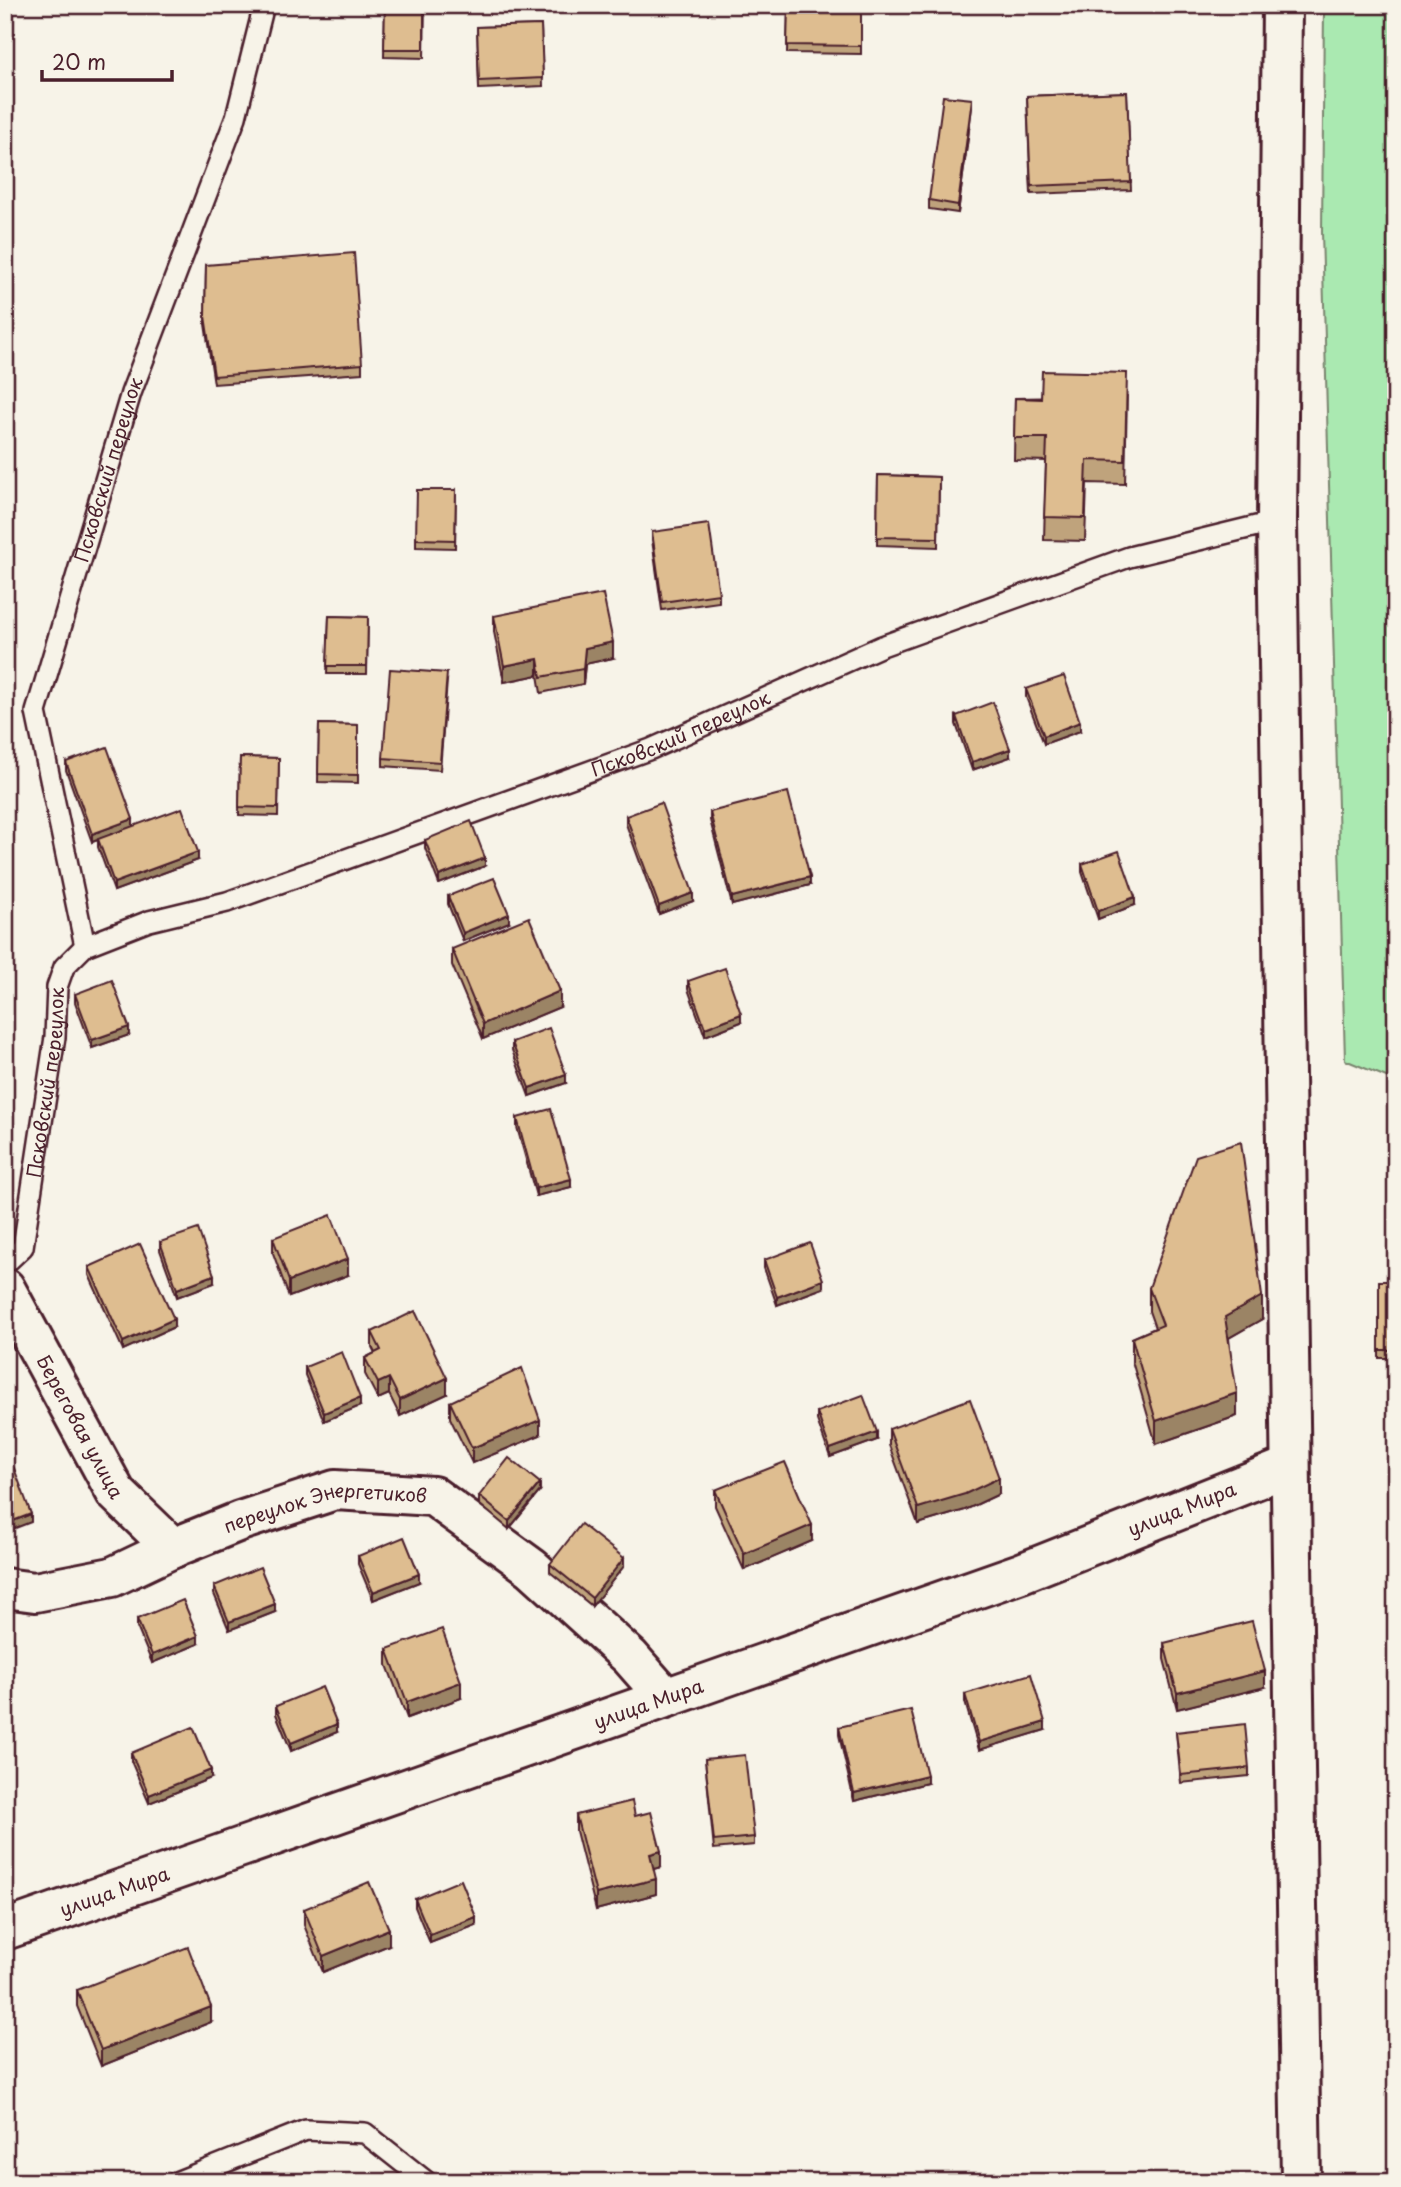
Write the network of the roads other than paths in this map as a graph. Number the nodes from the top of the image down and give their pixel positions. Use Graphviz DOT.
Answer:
graph roads {
  1 [pos="264,5"];
  2 [pos="1282,5"];
  3 [pos="1277,521"];
  4 [pos="85,946"];
  5 [pos="5,1264"];
  6 [pos="5,1289"];
  7 [pos="1290,1466"];
  8 [pos="173,1548"];
  9 [pos="5,1588"];
  10 [pos="666,1698"];
  11 [pos="5,1930"];
  12 [pos="176,2182"];
  13 [pos="428,2182"];
  14 [pos="1301,2182"];
  1 -- 4 [label="lane, Псковский переулок"];
  2 -- 3 [label="street"];
  3 -- 4 [label="lane, Псковский переулок"];
  3 -- 7 [label="street"];
  4 -- 5 [label="lane, Псковский переулок"];
  6 -- 8 [label="street, Береговая улица"];
  7 -- 10 [label="street, улица Мира"];
  7 -- 14 [label="street"];
  8 -- 9 [label="street, переулок Энергетиков"];
  8 -- 10 [label="street, переулок Энергетиков"];
  10 -- 11 [label="street, улица Мира"];
  12 -- 13 [label="lane"];
}
